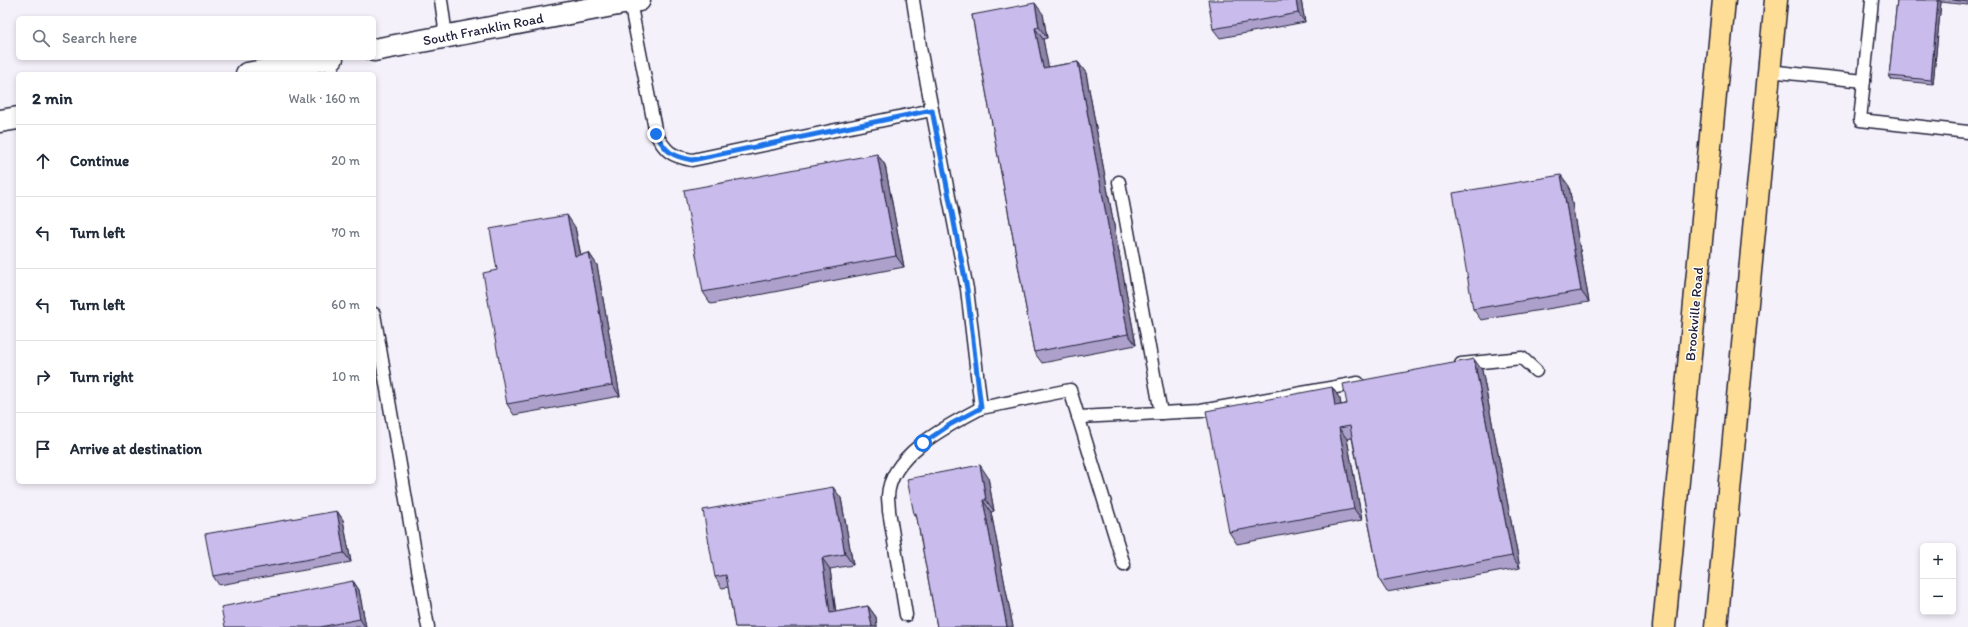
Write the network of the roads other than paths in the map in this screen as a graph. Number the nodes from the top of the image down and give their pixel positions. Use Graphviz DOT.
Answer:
graph roads {
  1 [pos="441,0"];
  2 [pos="913,0"];
  3 [pos="1724,0"];
  4 [pos="1776,0"];
  5 [pos="1872,0"];
  6 [pos="634,1"];
  7 [pos="446,36"];
  8 [pos="376,50"];
  9 [pos="320,60"];
  10 [pos="331,60"];
  11 [pos="1769,71"];
  12 [pos="258,72"];
  13 [pos="333,72"];
  14 [pos="1864,81"];
  15 [pos="932,110"];
  16 [pos="16,118"];
  17 [pos="0,121"];
  18 [pos="1968,132"];
  19 [pos="1120,182"];
  20 [pos="376,326"];
  21 [pos="1450,366"];
  22 [pos="1536,371"];
  23 [pos="1372,380"];
  24 [pos="981,408"];
  25 [pos="1161,413"];
  26 [pos="1078,417"];
  27 [pos="1124,565"];
  28 [pos="906,616"];
  29 [pos="428,627"];
  30 [pos="1664,627"];
  31 [pos="1716,627"];
  1 -- 7 [label="lane"];
  2 -- 15 [label="lane"];
  3 -- 30 [label="main road, Brookville Road"];
  4 -- 11 [label="main road"];
  5 -- 14 [label="lane"];
  6 -- 7 [label="main road, South Franklin Road"];
  6 -- 15 [label="lane"];
  7 -- 8 [label="main road, South Franklin Road"];
  9 -- 12 [label="main road"];
  10 -- 13 [label="lane"];
  11 -- 14 [label="lane"];
  11 -- 31 [label="main road"];
  14 -- 18 [label="lane"];
  15 -- 24 [label="lane"];
  16 -- 17 [label="main road"];
  19 -- 25 [label="lane"];
  20 -- 29 [label="lane"];
  21 -- 22 [label="lane"];
  23 -- 25 [label="lane"];
  24 -- 26 [label="lane"];
  24 -- 28 [label="lane"];
  25 -- 26 [label="lane"];
  26 -- 27 [label="lane"];
}
